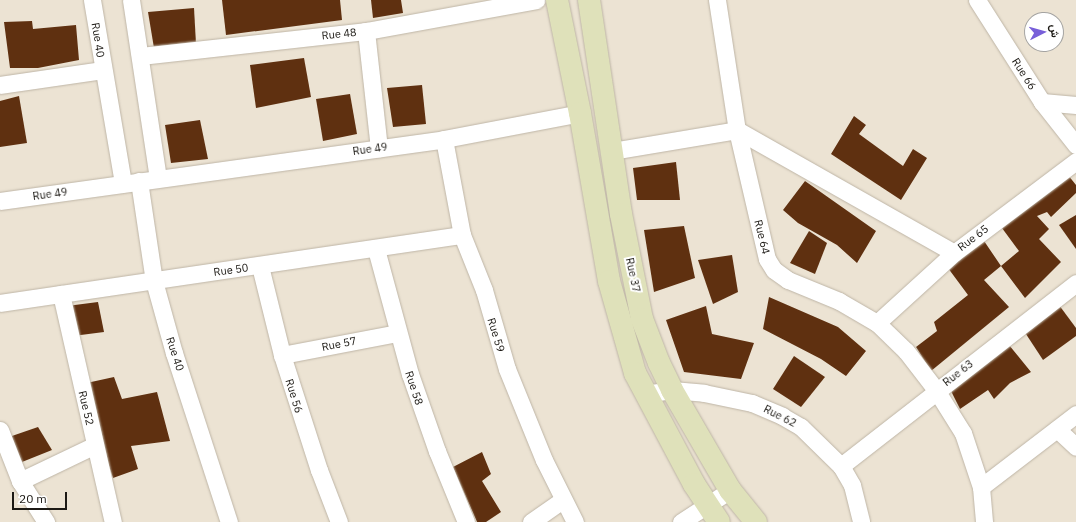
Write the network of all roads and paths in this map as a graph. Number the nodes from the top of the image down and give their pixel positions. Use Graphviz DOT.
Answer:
graph roads {
  1 [pos="92,0"];
  2 [pos="131,0"];
  3 [pos="536,0"];
  4 [pos="557,0"];
  5 [pos="589,0"];
  6 [pos="718,0"];
  7 [pos="977,0"];
  8 [pos="366,31"];
  9 [pos="140,56"];
  10 [pos="103,70"];
  11 [pos="0,85"];
  12 [pos="1042,102"];
  13 [pos="1076,105"];
  14 [pos="580,113"];
  15 [pos="737,130"];
  16 [pos="444,139"];
  17 [pos="1076,145"];
  18 [pos="379,148"];
  19 [pos="612,151"];
  20 [pos="1076,161"];
  21 [pos="158,178"];
  22 [pos="132,182"];
  23 [pos="0,201"];
  24 [pos="462,235"];
  25 [pos="376,249"];
  26 [pos="954,253"];
  27 [pos="260,266"];
  28 [pos="154,280"];
  29 [pos="1076,283"];
  30 [pos="61,294"];
  31 [pos="0,304"];
  32 [pos="877,323"];
  33 [pos="397,333"];
  34 [pos="282,355"];
  35 [pos="672,390"];
  36 [pos="936,390"];
  37 [pos="644,394"];
  38 [pos="1076,414"];
  39 [pos="1057,428"];
  40 [pos="0,430"];
  41 [pos="95,445"];
  42 [pos="1076,447"];
  43 [pos="841,466"];
  44 [pos="20,481"];
  45 [pos="981,487"];
  46 [pos="730,490"];
  47 [pos="563,500"];
  48 [pos="705,504"];
  49 [pos="46,522"];
  50 [pos="113,522"];
  51 [pos="228,522"];
  52 [pos="339,522"];
  53 [pos="466,522"];
  54 [pos="531,522"];
  55 [pos="575,522"];
  56 [pos="681,522"];
  57 [pos="719,522"];
  58 [pos="756,522"];
  59 [pos="861,522"];
  60 [pos="984,522"];
  1 -- 10 [label="street, Rue 40"];
  2 -- 9 [label="street"];
  3 -- 8 [label="street, Rue 48"];
  4 -- 14 [label="street"];
  5 -- 19 [label="street, Rue 37"];
  6 -- 15 [label="street, Rue 64"];
  7 -- 12 [label="street, Rue 66"];
  8 -- 9 [label="street, Rue 48"];
  8 -- 18 [label="street"];
  9 -- 21 [label="street"];
  10 -- 11 [label="street"];
  10 -- 22 [label="street, Rue 40"];
  12 -- 13 [label="street"];
  12 -- 17 [label="street, Rue 66"];
  14 -- 16 [label="street, Rue 49"];
  14 -- 37 [label="street"];
  15 -- 19 [label="street"];
  15 -- 26 [label="street"];
  15 -- 32 [label="street, Rue 64"];
  16 -- 18 [label="street, Rue 49"];
  16 -- 24 [label="street, Rue 59"];
  18 -- 21 [label="street, Rue 49"];
  19 -- 35 [label="street, Rue 37"];
  20 -- 26 [label="street, Rue 65"];
  21 -- 22 [label="street"];
  22 -- 23 [label="street, Rue 49"];
  22 -- 28 [label="street, Rue 40"];
  24 -- 25 [label="street, Rue 50"];
  24 -- 47 [label="street, Rue 59"];
  25 -- 27 [label="street, Rue 50"];
  25 -- 33 [label="street, Rue 58"];
  26 -- 32 [label="street, Rue 65"];
  27 -- 28 [label="street, Rue 50"];
  27 -- 34 [label="street, Rue 56"];
  28 -- 30 [label="street, Rue 50"];
  28 -- 51 [label="street, Rue 40"];
  29 -- 36 [label="street, Rue 63"];
  30 -- 31 [label="street, Rue 50"];
  30 -- 41 [label="street, Rue 52"];
  32 -- 36 [label="street, Rue 64"];
  33 -- 34 [label="street, Rue 57"];
  33 -- 53 [label="street, Rue 58"];
  34 -- 52 [label="street, Rue 56"];
  35 -- 37 [label="street, Rue 62"];
  35 -- 43 [label="street, Rue 62"];
  35 -- 46 [label="street, Rue 37"];
  36 -- 43 [label="street, Rue 63"];
  36 -- 45 [label="street, Rue 64"];
  37 -- 48 [label="street"];
  38 -- 39 [label="street"];
  39 -- 42 [label="street"];
  39 -- 45 [label="street"];
  40 -- 44 [label="street"];
  41 -- 44 [label="street"];
  41 -- 50 [label="street, Rue 52"];
  43 -- 59 [label="street, Rue 62"];
  44 -- 49 [label="street"];
  45 -- 60 [label="street, Rue 64"];
  46 -- 48 [label="street"];
  46 -- 58 [label="street, Rue 37"];
  47 -- 54 [label="street"];
  47 -- 55 [label="street, Rue 59"];
  48 -- 56 [label="street"];
  48 -- 57 [label="street"];
}
